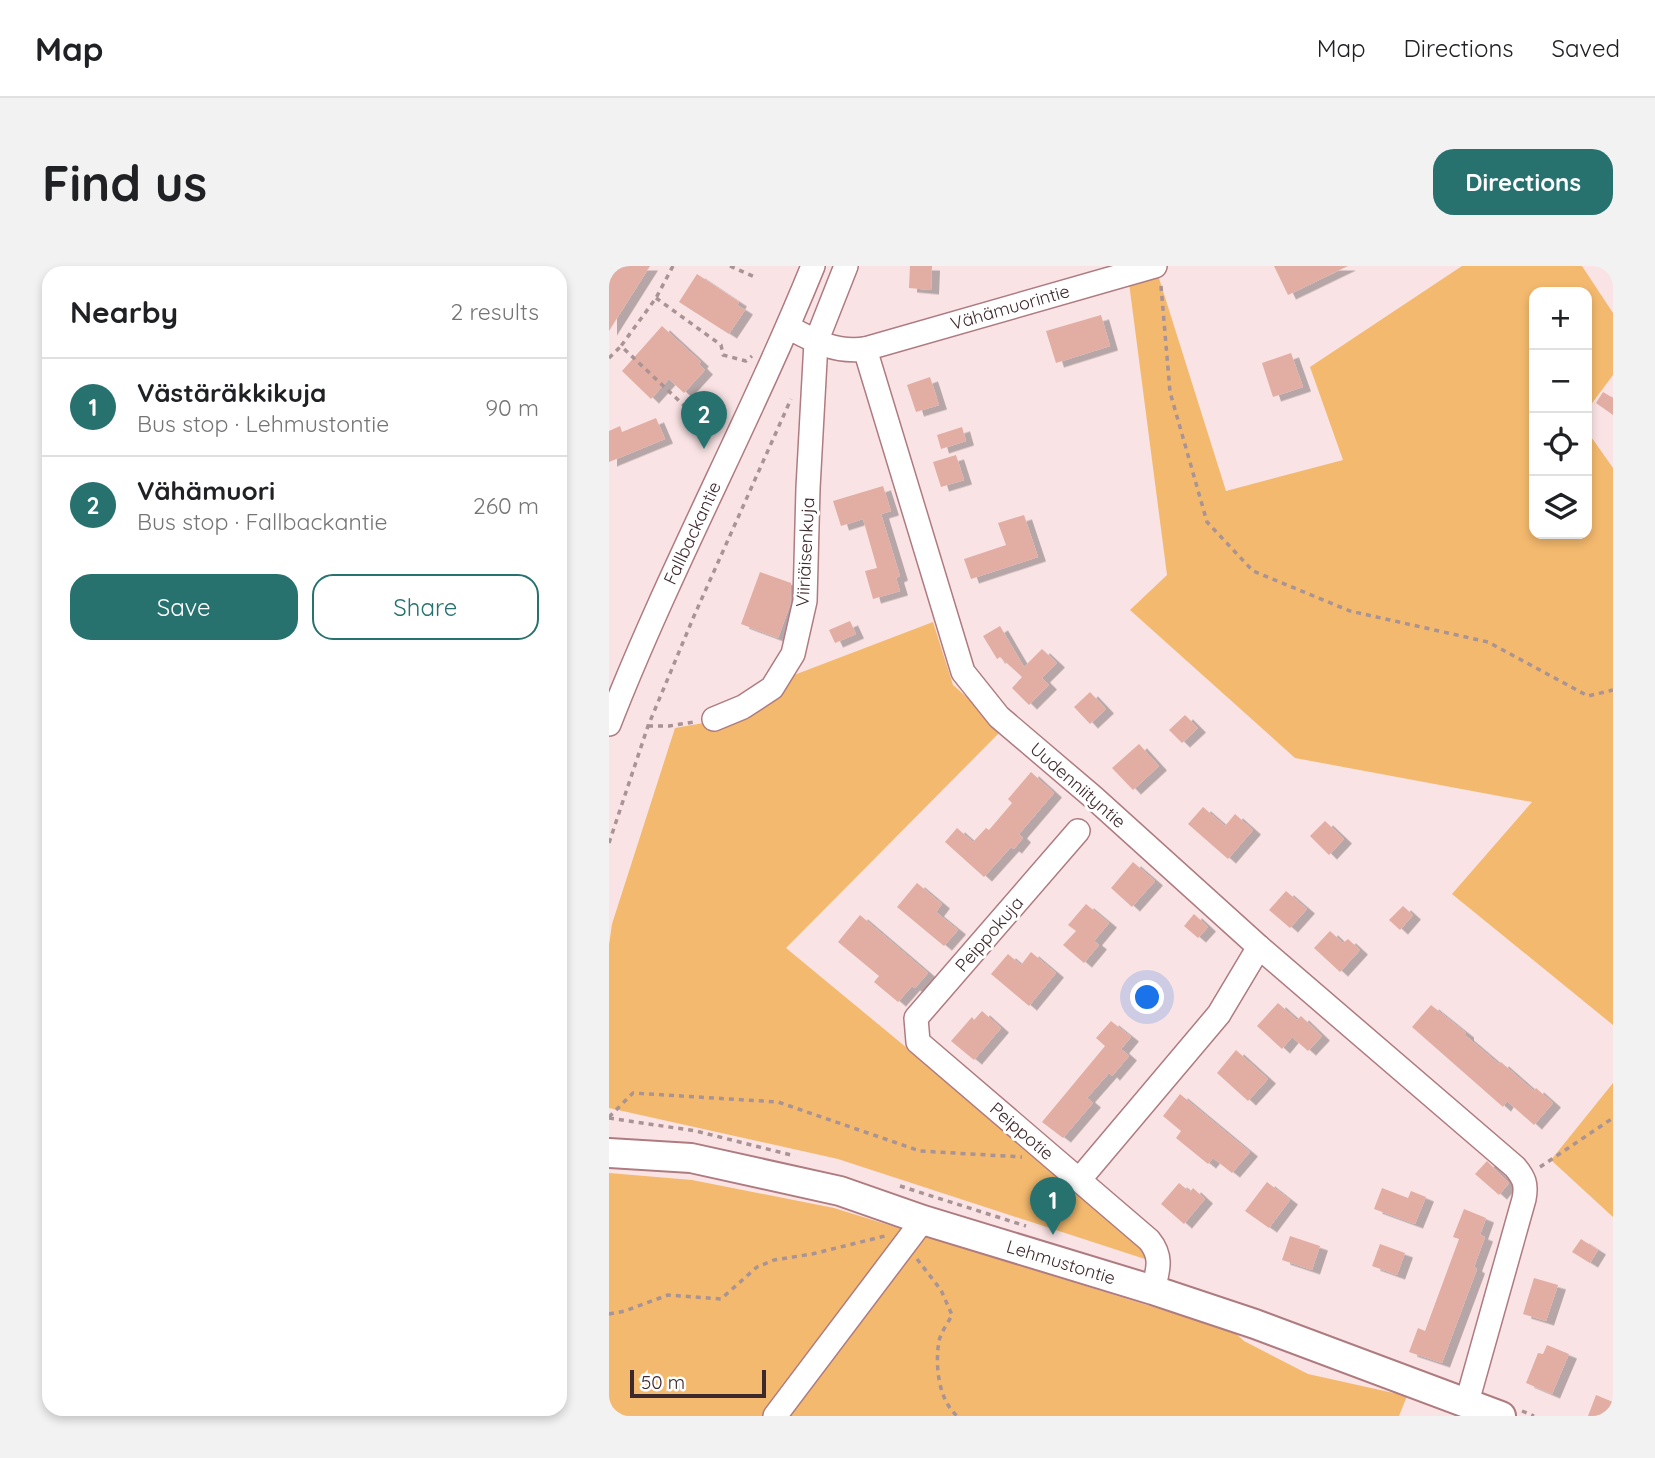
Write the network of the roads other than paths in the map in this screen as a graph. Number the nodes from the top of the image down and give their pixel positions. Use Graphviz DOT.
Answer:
graph roads {
  1 [pos="813,266"];
  2 [pos="846,266"];
  3 [pos="1157,272"];
  4 [pos="788,327"];
  5 [pos="816,342"];
  6 [pos="865,349"];
  7 [pos="714,719"];
  8 [pos="609,724"];
  9 [pos="1078,831"];
  10 [pos="1259,947"];
  11 [pos="918,1042"];
  12 [pos="609,1153"];
  13 [pos="1079,1180"];
  14 [pos="923,1220"];
  15 [pos="1153,1290"];
  16 [pos="1467,1402"];
  17 [pos="775,1416"];
  18 [pos="1501,1416"];
  1 -- 4 [label="street, Fallbackantie"];
  2 -- 5 [label="street, Viiriäisenkuja"];
  3 -- 6 [label="street, Vähämuorintie"];
  4 -- 5 [label="street"];
  4 -- 8 [label="street, Fallbackantie"];
  5 -- 6 [label="street"];
  5 -- 7 [label="street, Viiriäisenkuja"];
  6 -- 10 [label="street, Uudenniityntie"];
  9 -- 11 [label="street, Peippokuja"];
  10 -- 13 [label="street"];
  10 -- 16 [label="street, Uudenniityntie"];
  11 -- 13 [label="street, Peippotie"];
  12 -- 14 [label="main road, Lehmustontie"];
  13 -- 15 [label="street, Peippotie"];
  14 -- 15 [label="main road, Lehmustontie"];
  14 -- 17 [label="street"];
  15 -- 16 [label="main road, Lehmustontie"];
  16 -- 18 [label="main road, Lehmustontie"];
}
